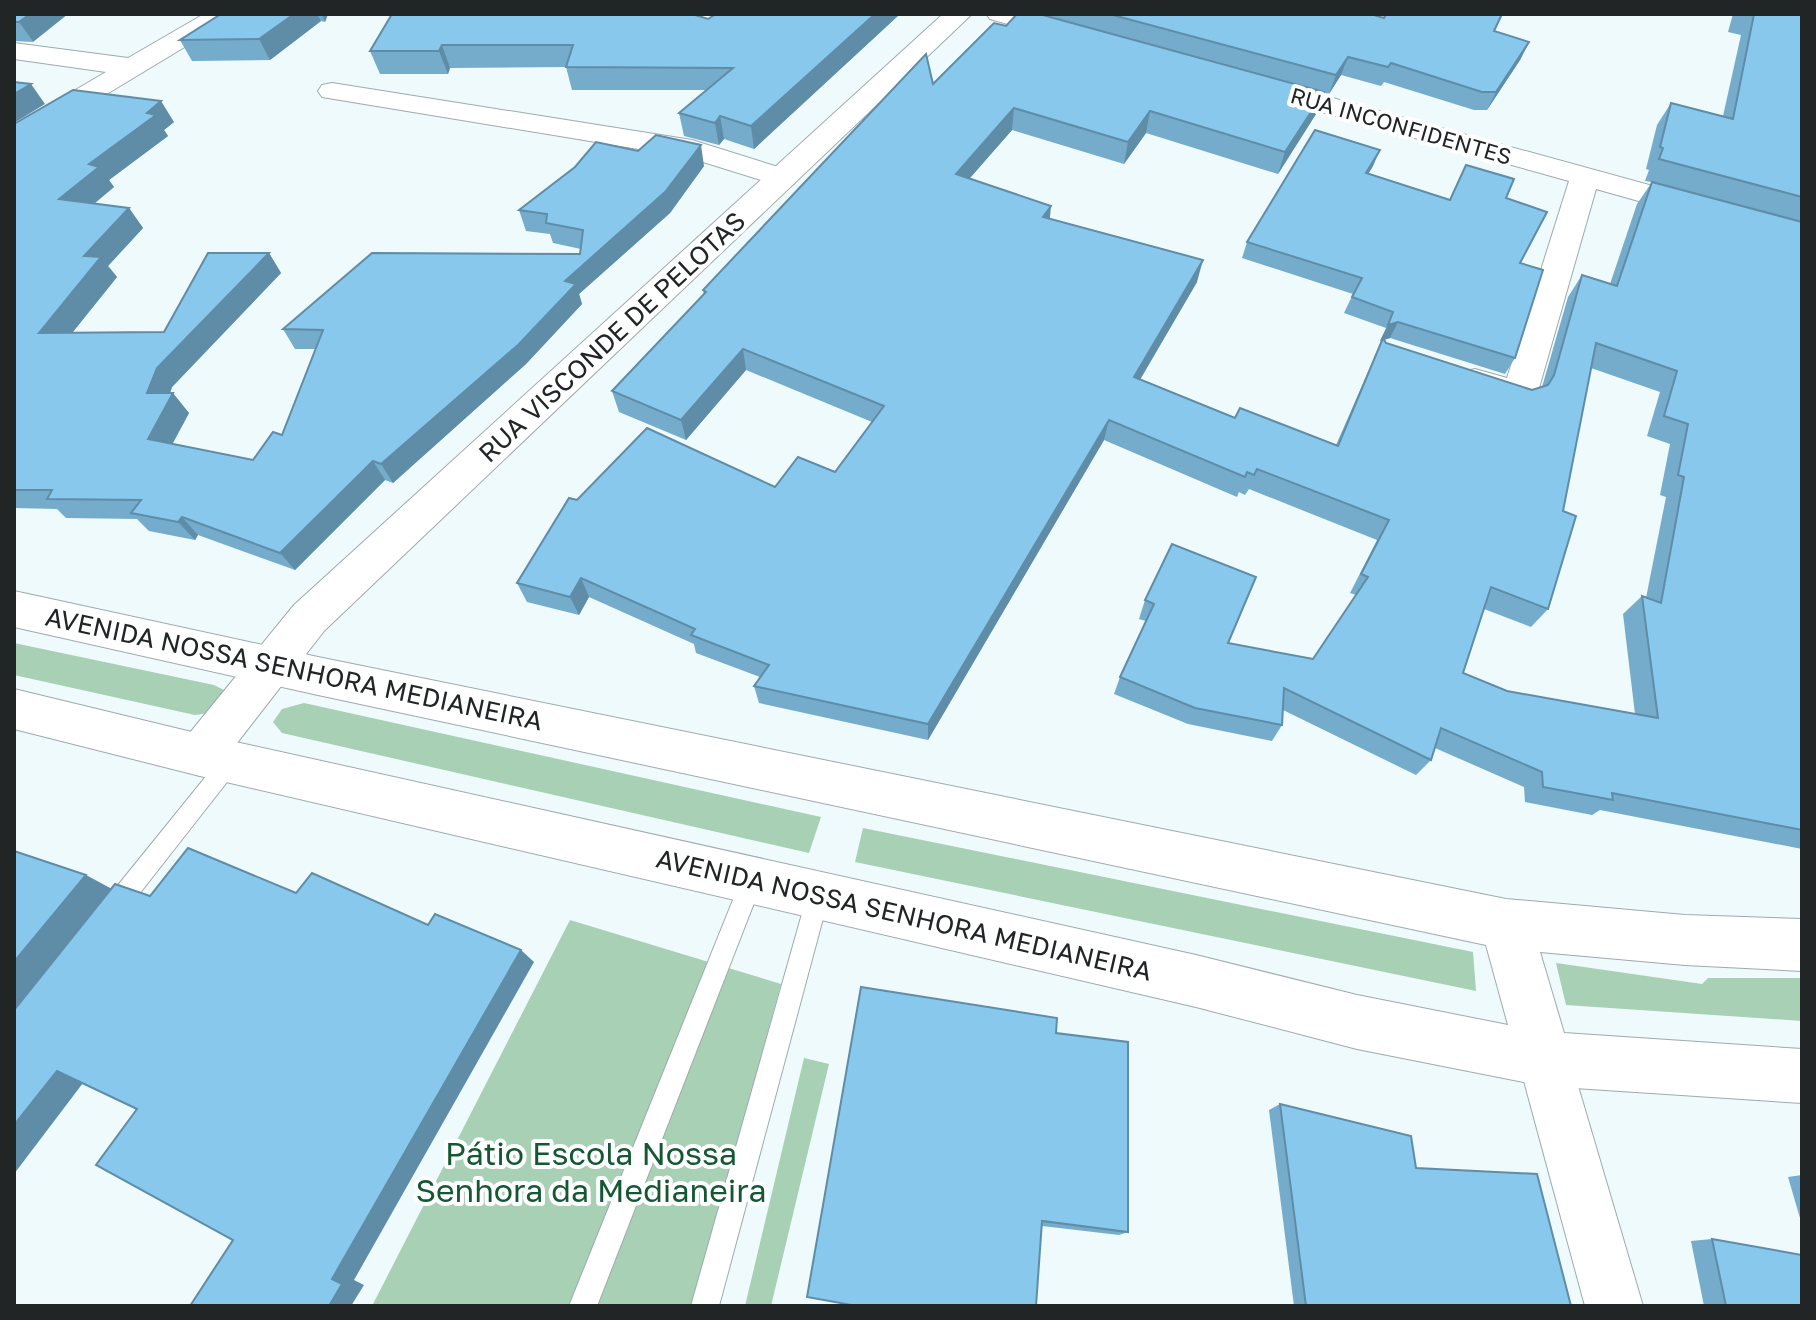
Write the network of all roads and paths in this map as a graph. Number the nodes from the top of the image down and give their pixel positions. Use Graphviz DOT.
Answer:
graph roads {
  1 [pos="222,14"];
  2 [pos="959,14"];
  3 [pos="999,14"];
  4 [pos="1090,39"];
  5 [pos="14,51"];
  6 [pos="132,67"];
  7 [pos="1240,81"];
  8 [pos="332,91"];
  9 [pos="14,138"];
  10 [pos="1585,177"];
  11 [pos="783,178"];
  12 [pos="1802,237"];
  13 [pos="1448,372"];
  14 [pos="14,609"];
  15 [pos="272,666"];
  16 [pos="14,709"];
  17 [pos="216,758"];
  18 [pos="752,880"];
  19 [pos="818,896"];
  20 [pos="103,923"];
  21 [pos="1506,924"];
  22 [pos="1802,945"];
  23 [pos="1544,1059"];
  24 [pos="1802,1076"];
  25 [pos="583,1306"];
  26 [pos="705,1306"];
  27 [pos="1614,1306"];
  1 -- 6 [label="street"];
  2 -- 11 [label="main road, RUA VISCONDE DE PELOTAS"];
  3 -- 4 [label="street"];
  5 -- 6 [label="street"];
  6 -- 9 [label="street"];
  7 -- 10 [label="street, RUA INCONFIDENTES"];
  8 -- 11 [label="street"];
  10 -- 12 [label="street, RUA INCONFIDENTES"];
  10 -- 13 [label="street"];
  11 -- 15 [label="main road, RUA VISCONDE DE PELOTAS"];
  14 -- 15 [label="main road, AVENIDA NOSSA SENHORA MEDIANEIRA"];
  15 -- 17 [label="main road, RUA VISCONDE DE PELOTAS"];
  15 -- 21 [label="main road, AVENIDA NOSSA SENHORA MEDIANEIRA"];
  16 -- 17 [label="main road, AVENIDA NOSSA SENHORA MEDIANEIRA"];
  17 -- 18 [label="main road, AVENIDA NOSSA SENHORA MEDIANEIRA"];
  17 -- 20 [label="lane"];
  18 -- 19 [label="main road, AVENIDA NOSSA SENHORA MEDIANEIRA"];
  18 -- 25 [label="lane"];
  19 -- 23 [label="main road, AVENIDA NOSSA SENHORA MEDIANEIRA"];
  19 -- 26 [label="lane"];
  21 -- 22 [label="main road, AVENIDA NOSSA SENHORA MEDIANEIRA"];
  21 -- 23 [label="main road"];
  23 -- 24 [label="main road, AVENIDA NOSSA SENHORA MEDIANEIRA"];
  23 -- 27 [label="street"];
}
